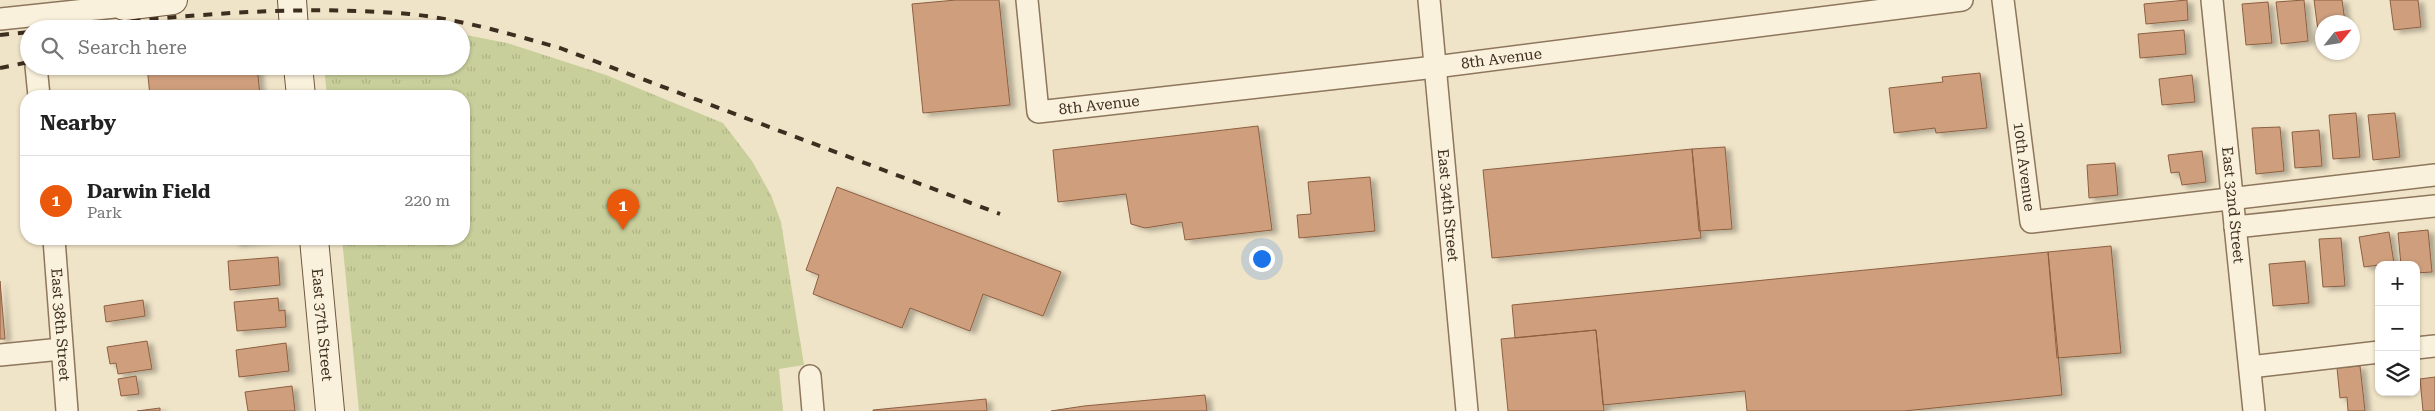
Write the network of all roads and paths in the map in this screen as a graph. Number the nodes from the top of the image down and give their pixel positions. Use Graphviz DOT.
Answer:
graph roads {
  1 [pos="173,0"];
  2 [pos="292,0"];
  3 [pos="1027,0"];
  4 [pos="1430,0"];
  5 [pos="1962,0"];
  6 [pos="2003,0"];
  7 [pos="2212,0"];
  8 [pos="124,3"];
  9 [pos="0,19"];
  10 [pos="41,20"];
  11 [pos="293,20"];
  12 [pos="20,21"];
  13 [pos="1435,67"];
  14 [pos="37,75"];
  15 [pos="299,75"];
  16 [pos="39,90"];
  17 [pos="300,90"];
  18 [pos="2435,175"];
  19 [pos="2233,200"];
  20 [pos="2435,206"];
  21 [pos="2236,227"];
  22 [pos="54,245"];
  23 [pos="315,245"];
  24 [pos="2435,346"];
  25 [pos="61,348"];
  26 [pos="2420,348"];
  27 [pos="2375,352"];
  28 [pos="0,354"];
  29 [pos="2250,367"];
  30 [pos="810,376"];
  31 [pos="67,411"];
  32 [pos="330,411"];
  33 [pos="813,411"];
  34 [pos="1467,411"];
  35 [pos="2254,411"];
  1 -- 8 [label="street"];
  2 -- 11 [label="street"];
  3 -- 13 [label="street, 8th Avenue"];
  4 -- 13 [label="street, East 34th Street"];
  5 -- 13 [label="street, 8th Avenue"];
  6 -- 19 [label="street, 10th Avenue"];
  7 -- 19 [label="street, East 32nd Street"];
  8 -- 10 [label="street"];
  9 -- 12 [label="street"];
  13 -- 34 [label="street, East 34th Street"];
  14 -- 16 [label="street"];
  15 -- 17 [label="street"];
  18 -- 19 [label="street"];
  19 -- 21 [label="street, East 32nd Street"];
  20 -- 21 [label="street"];
  21 -- 29 [label="street, East 32nd Street"];
  22 -- 25 [label="street, East 38th Street"];
  23 -- 32 [label="street, East 37th Street"];
  24 -- 26 [label="street"];
  25 -- 28 [label="street"];
  25 -- 31 [label="street, East 38th Street"];
  27 -- 29 [label="street"];
  29 -- 35 [label="street, East 32nd Street"];
  30 -- 33 [label="street"];
}
